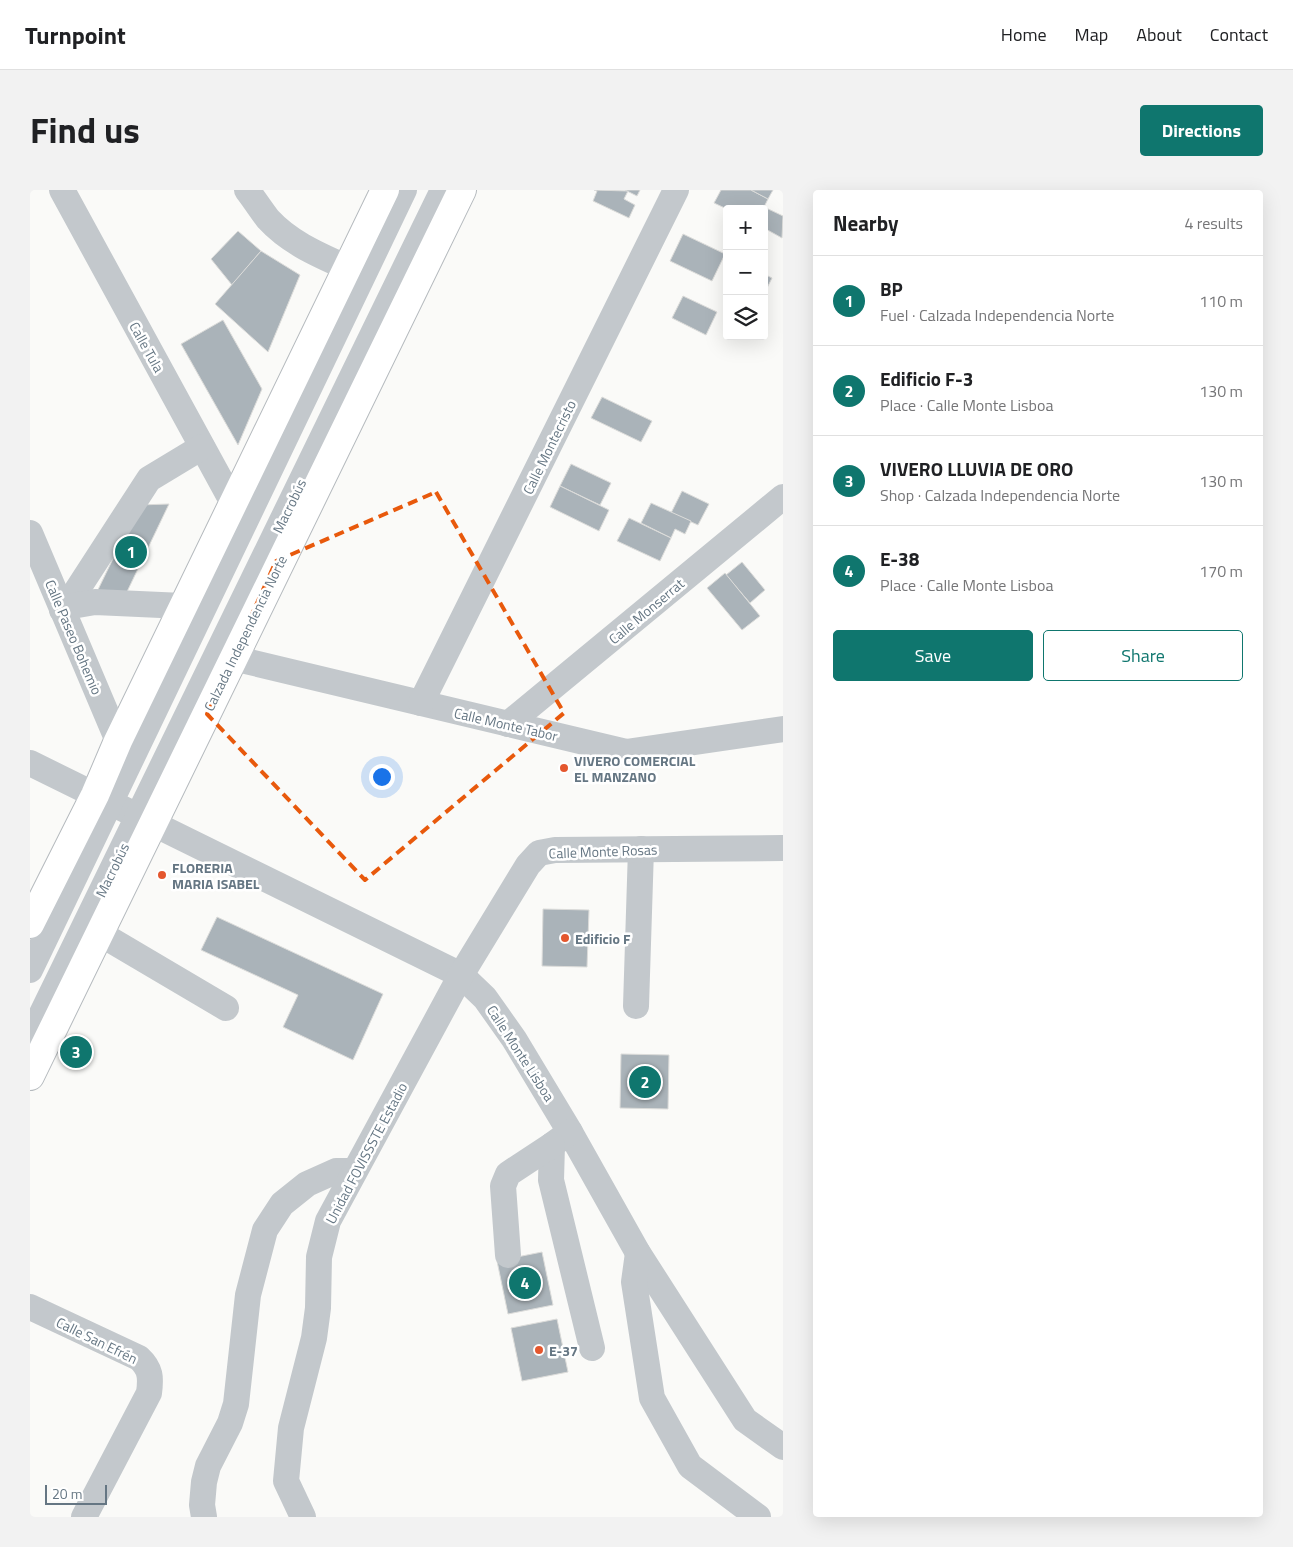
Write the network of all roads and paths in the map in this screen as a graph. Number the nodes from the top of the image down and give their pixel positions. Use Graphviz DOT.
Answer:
graph roads {
  1 [pos="62,190"];
  2 [pos="247,190"];
  3 [pos="385,190"];
  4 [pos="404,190"];
  5 [pos="443,190"];
  6 [pos="462,190"];
  7 [pos="676,190"];
  8 [pos="348,268"];
  9 [pos="202,447"];
  10 [pos="783,497"];
  11 [pos="233,503"];
  12 [pos="30,533"];
  13 [pos="183,606"];
  14 [pos="64,608"];
  15 [pos="233,658"];
  16 [pos="421,703"];
  17 [pos="508,724"];
  18 [pos="783,730"];
  19 [pos="118,741"];
  20 [pos="30,763"];
  21 [pos="103,799"];
  22 [pos="146,819"];
  23 [pos="783,848"];
  24 [pos="642,849"];
  25 [pos="30,924"];
  26 [pos="99,932"];
  27 [pos="30,970"];
  28 [pos="461,975"];
  29 [pos="636,1006"];
  30 [pos="226,1008"];
  31 [pos="30,1038"];
  32 [pos="30,1076"];
  33 [pos="561,1138"];
  34 [pos="354,1171"];
  35 [pos="638,1253"];
  36 [pos="508,1255"];
  37 [pos="30,1307"];
  38 [pos="592,1348"];
  39 [pos="783,1447"];
  40 [pos="84,1517"];
  41 [pos="204,1517"];
  42 [pos="303,1517"];
  43 [pos="758,1517"];
  1 -- 9 [label="street, Calle Tula"];
  2 -- 8 [label="street"];
  3 -- 8 [label="main road"];
  4 -- 21 [label="street"];
  5 -- 22 [label="street, Macrobús"];
  6 -- 15 [label="main road, Calzada Independencia Norte"];
  7 -- 16 [label="street, Calle Montecristo"];
  8 -- 11 [label="main road"];
  9 -- 11 [label="street, Calle Tula"];
  9 -- 14 [label="street"];
  10 -- 17 [label="street, Calle Monserrat"];
  11 -- 13 [label="main road"];
  12 -- 14 [label="street, Calle Paseo Bohemio"];
  13 -- 14 [label="street"];
  13 -- 19 [label="main road"];
  14 -- 19 [label="street, Calle Paseo Bohemio"];
  15 -- 16 [label="street, Calle Monte Tabor"];
  15 -- 22 [label="main road, Calzada Independencia Norte"];
  16 -- 17 [label="street, Calle Monte Tabor"];
  17 -- 18 [label="street, Calle Monte Tabor"];
  19 -- 21 [label="main road"];
  20 -- 21 [label="street, Calle Monte Lisboa"];
  21 -- 22 [label="street, Calle Monte Lisboa"];
  21 -- 25 [label="main road"];
  21 -- 27 [label="street"];
  22 -- 26 [label="main road, Calzada Independencia Norte"];
  22 -- 28 [label="street, Calle Monte Lisboa"];
  22 -- 31 [label="street, Macrobús"];
  23 -- 24 [label="street, Calle Monte Rosas"];
  24 -- 28 [label="street, Calle Monte Rosas"];
  24 -- 29 [label="street"];
  26 -- 30 [label="street"];
  26 -- 32 [label="main road, Calzada Independencia Norte"];
  28 -- 33 [label="street, Calle Monte Lisboa"];
  28 -- 34 [label="street, Unidad FOVISSSTE Estadio"];
  33 -- 35 [label="street, Calle Monte Lisboa"];
  33 -- 36 [label="street"];
  33 -- 38 [label="street"];
  34 -- 41 [label="street"];
  34 -- 42 [label="street, Unidad FOVISSSTE Estadio"];
  35 -- 39 [label="street, Calle Monte Lisboa"];
  35 -- 43 [label="street"];
  37 -- 40 [label="street, Calle San Efrén"];
}
